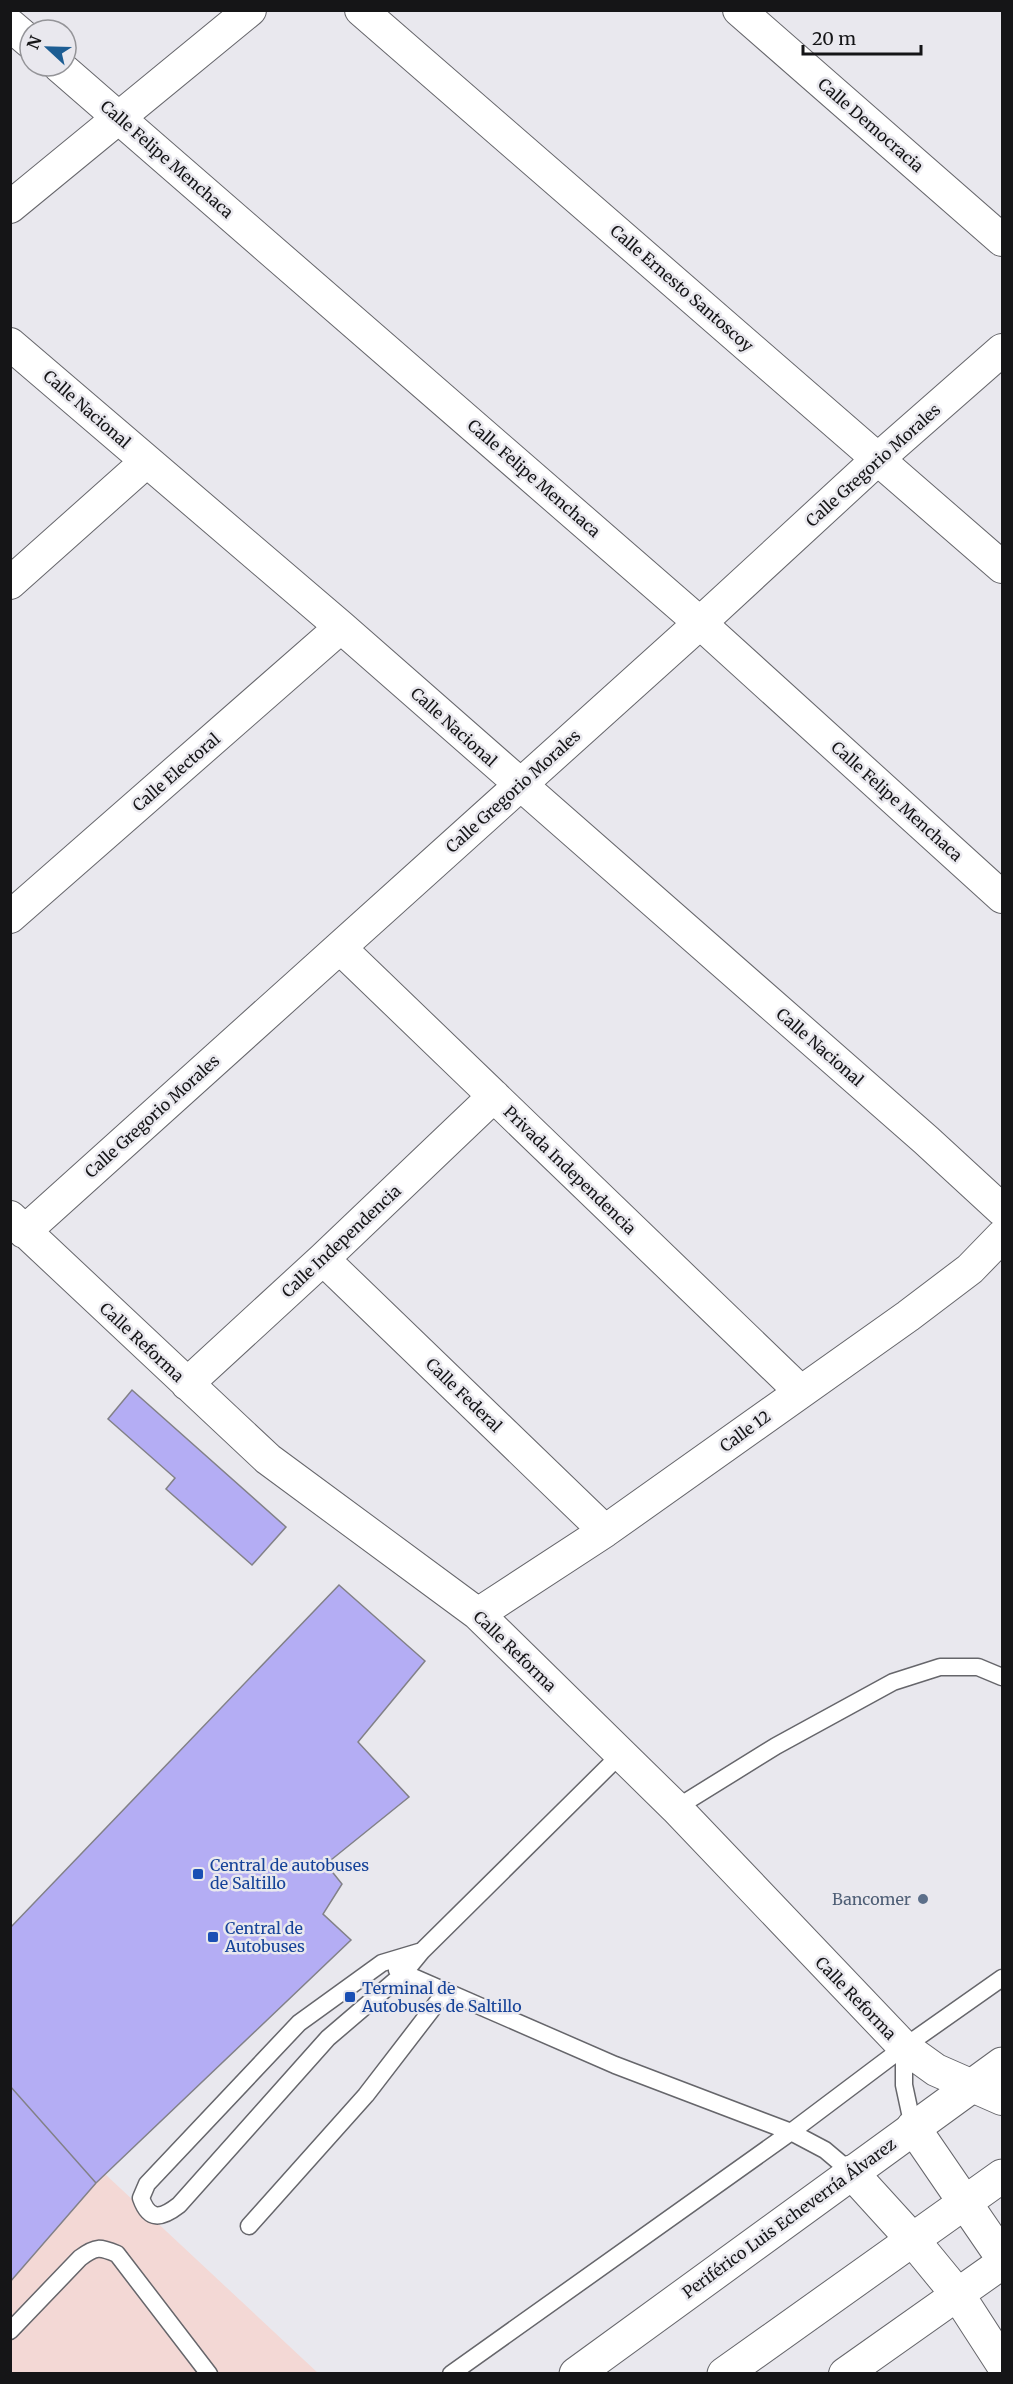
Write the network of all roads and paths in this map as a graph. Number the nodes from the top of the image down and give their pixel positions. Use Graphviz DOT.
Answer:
graph roads {
  1 [pos="250,10"];
  2 [pos="361,10"];
  3 [pos="739,10"];
  4 [pos="73,78"];
  5 [pos="119,116"];
  6 [pos="10,207"];
  7 [pos="1002,240"];
  8 [pos="10,344"];
  9 [pos="1002,350"];
  10 [pos="879,458"];
  11 [pos="147,461"];
  12 [pos="1002,567"];
  13 [pos="10,583"];
  14 [pos="700,623"];
  15 [pos="341,627"];
  16 [pos="520,785"];
  17 [pos="1002,897"];
  18 [pos="10,917"];
  19 [pos="340,948"];
  20 [pos="494,1096"];
  21 [pos="1002,1210"];
  22 [pos="17,1225"];
  23 [pos="1002,1236"];
  24 [pos="323,1259"];
  25 [pos="187,1383"];
  26 [pos="800,1391"];
  27 [pos="605,1530"];
  28 [pos="478,1614"];
  29 [pos="1002,1677"];
  30 [pos="621,1754"];
  31 [pos="676,1808"];
  32 [pos="422,1951"];
  33 [pos="382,1963"];
  34 [pos="404,1973"];
  35 [pos="1002,1978"];
  36 [pos="446,1991"];
  37 [pos="904,2048"];
  38 [pos="1002,2064"];
  39 [pos="971,2086"];
  40 [pos="1002,2099"];
  41 [pos="913,2127"];
  42 [pos="791,2132"];
  43 [pos="851,2172"];
  44 [pos="1002,2176"];
  45 [pos="965,2204"];
  46 [pos="249,2226"];
  47 [pos="912,2239"];
  48 [pos="1002,2256"];
  49 [pos="1002,2263"];
  50 [pos="958,2295"];
  51 [pos="10,2331"];
  52 [pos="1002,2363"];
  53 [pos="209,2373"];
  54 [pos="451,2373"];
  55 [pos="576,2373"];
  56 [pos="724,2373"];
  57 [pos="844,2373"];
  1 -- 5 [label="street"];
  2 -- 10 [label="street, Calle Ernesto Santoscoy"];
  3 -- 7 [label="street, Calle Democracia"];
  4 -- 5 [label="street, Calle Felipe Menchaca"];
  5 -- 6 [label="street"];
  5 -- 14 [label="street, Calle Felipe Menchaca"];
  8 -- 11 [label="street, Calle Nacional"];
  9 -- 10 [label="street, Calle Gregorio Morales"];
  10 -- 12 [label="street, Calle Ernesto Santoscoy"];
  10 -- 14 [label="street, Calle Gregorio Morales"];
  11 -- 13 [label="street"];
  11 -- 15 [label="street, Calle Nacional"];
  14 -- 16 [label="street, Calle Gregorio Morales"];
  14 -- 17 [label="street, Calle Felipe Menchaca"];
  15 -- 16 [label="street, Calle Nacional"];
  15 -- 18 [label="street, Calle Electoral"];
  16 -- 19 [label="street, Calle Gregorio Morales"];
  16 -- 21 [label="street, Calle Nacional"];
  19 -- 20 [label="street, Privada Independencia"];
  19 -- 22 [label="street, Calle Gregorio Morales"];
  20 -- 24 [label="street, Calle Independencia"];
  20 -- 26 [label="street, Privada Independencia"];
  22 -- 25 [label="street, Calle Reforma"];
  23 -- 26 [label="street, Calle 12"];
  24 -- 25 [label="street, Calle Independencia"];
  24 -- 27 [label="street, Calle Federal"];
  25 -- 28 [label="street, Calle Reforma"];
  26 -- 27 [label="street, Calle 12"];
  27 -- 28 [label="street, Calle 12"];
  28 -- 30 [label="street, Calle Reforma"];
  29 -- 31 [label="lane"];
  30 -- 31 [label="street, Calle Reforma"];
  30 -- 32 [label="lane"];
  31 -- 37 [label="street, Calle Reforma"];
  32 -- 33 [label="lane"];
  32 -- 34 [label="lane"];
  33 -- 34 [label="lane"];
  33 -- 34 [label="lane"];
  34 -- 36 [label="lane"];
  35 -- 37 [label="lane"];
  36 -- 42 [label="lane"];
  36 -- 46 [label="lane"];
  37 -- 39 [label="street, Calle Reforma"];
  37 -- 41 [label="lane"];
  37 -- 42 [label="lane"];
  38 -- 39 [label="main road, Periférico Luis Echeverría Álvarez"];
  39 -- 40 [label="street, Calle Reforma"];
  39 -- 41 [label="main road, Periférico Luis Echeverría Álvarez"];
  41 -- 43 [label="main road, Periférico Luis Echeverría Álvarez"];
  41 -- 45 [label="main road"];
  42 -- 43 [label="lane"];
  42 -- 54 [label="lane"];
  43 -- 47 [label="main road"];
  43 -- 55 [label="main road, Periférico Luis Echeverría Álvarez"];
  44 -- 45 [label="main road"];
  45 -- 47 [label="main road"];
  45 -- 48 [label="main road"];
  47 -- 50 [label="main road"];
  47 -- 56 [label="main road"];
  49 -- 50 [label="street"];
  50 -- 52 [label="main road"];
  50 -- 57 [label="street"];
  51 -- 53 [label="lane"];
}
